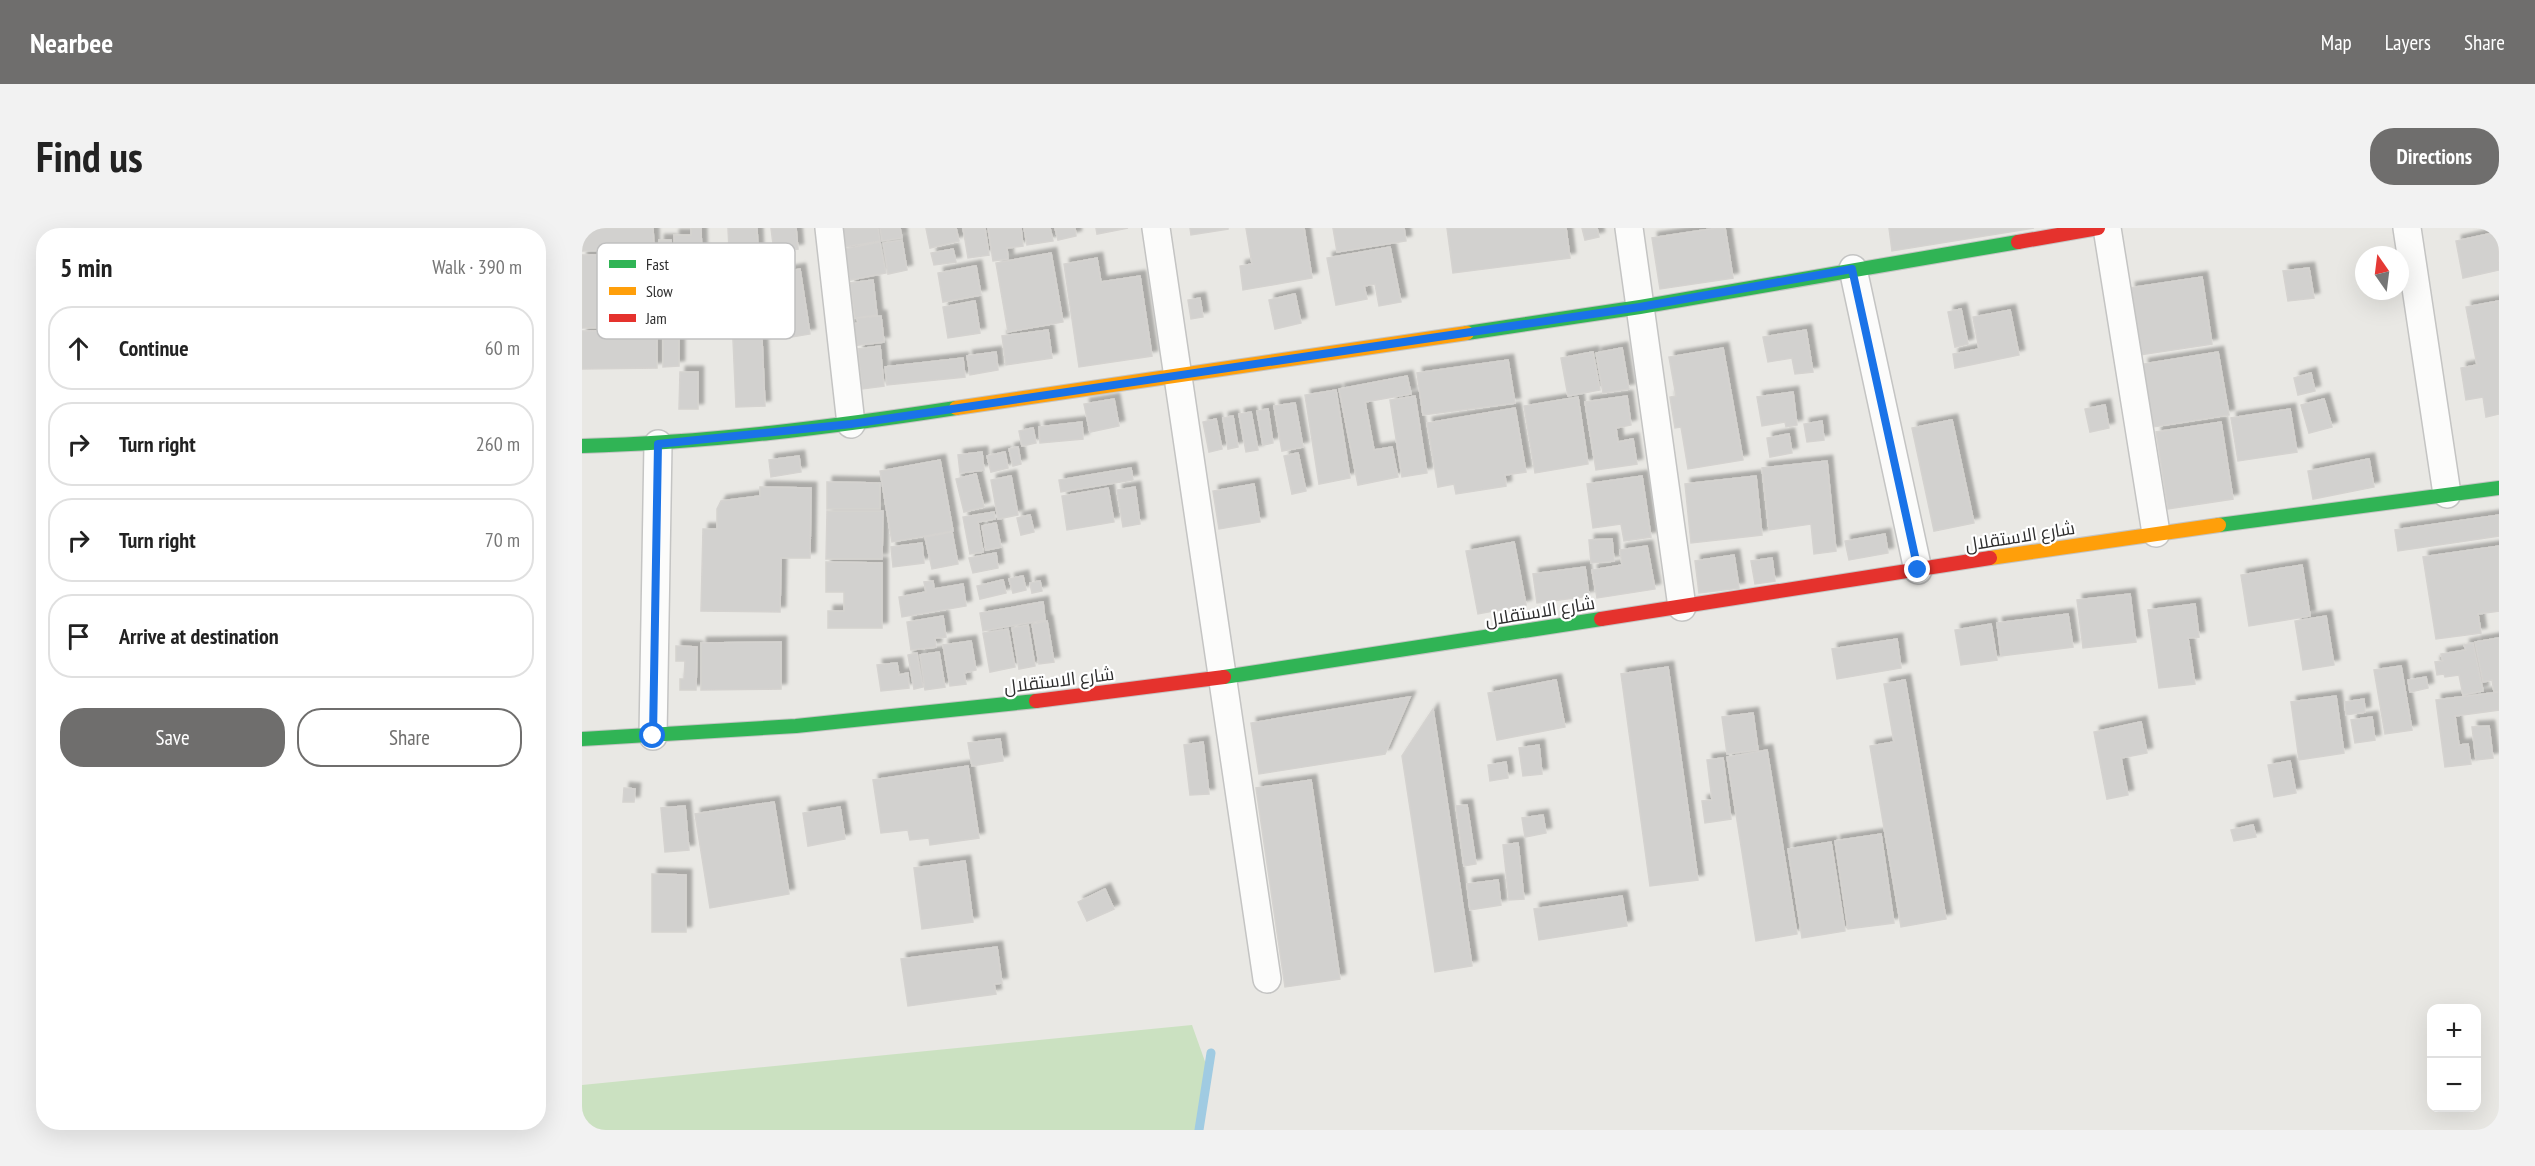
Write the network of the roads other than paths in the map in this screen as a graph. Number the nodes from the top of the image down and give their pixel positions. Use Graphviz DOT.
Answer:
graph roads {
  1 [pos="829,228"];
  2 [pos="1156,228"];
  3 [pos="1629,228"];
  4 [pos="2098,228"];
  5 [pos="2107,228"];
  6 [pos="2407,228"];
  7 [pos="1852,269"];
  8 [pos="1640,307"];
  9 [pos="1178,375"];
  10 [pos="851,424"];
  11 [pos="658,444"];
  12 [pos="582,446"];
  13 [pos="2499,488"];
  14 [pos="2447,494"];
  15 [pos="2156,533"];
  16 [pos="1918,570"];
  17 [pos="1682,607"];
  18 [pos="1223,677"];
  19 [pos="653,736"];
  20 [pos="582,739"];
  21 [pos="1267,979"];
  1 -- 10 [label="street"];
  2 -- 9 [label="street"];
  3 -- 8 [label="street"];
  4 -- 7 [label="main road"];
  5 -- 15 [label="street"];
  6 -- 14 [label="street"];
  7 -- 8 [label="main road"];
  7 -- 16 [label="street"];
  8 -- 9 [label="main road"];
  8 -- 17 [label="street"];
  9 -- 10 [label="main road"];
  9 -- 18 [label="street"];
  10 -- 11 [label="main road"];
  11 -- 12 [label="main road"];
  11 -- 19 [label="street"];
  13 -- 14 [label="main road, شارع الاستقلال"];
  14 -- 15 [label="main road, شارع الاستقلال"];
  15 -- 16 [label="main road, شارع الاستقلال"];
  16 -- 17 [label="main road, شارع الاستقلال"];
  17 -- 18 [label="main road, شارع الاستقلال"];
  18 -- 19 [label="main road, شارع الاستقلال"];
  18 -- 21 [label="street"];
  19 -- 20 [label="main road, شارع الاستقلال"];
}
